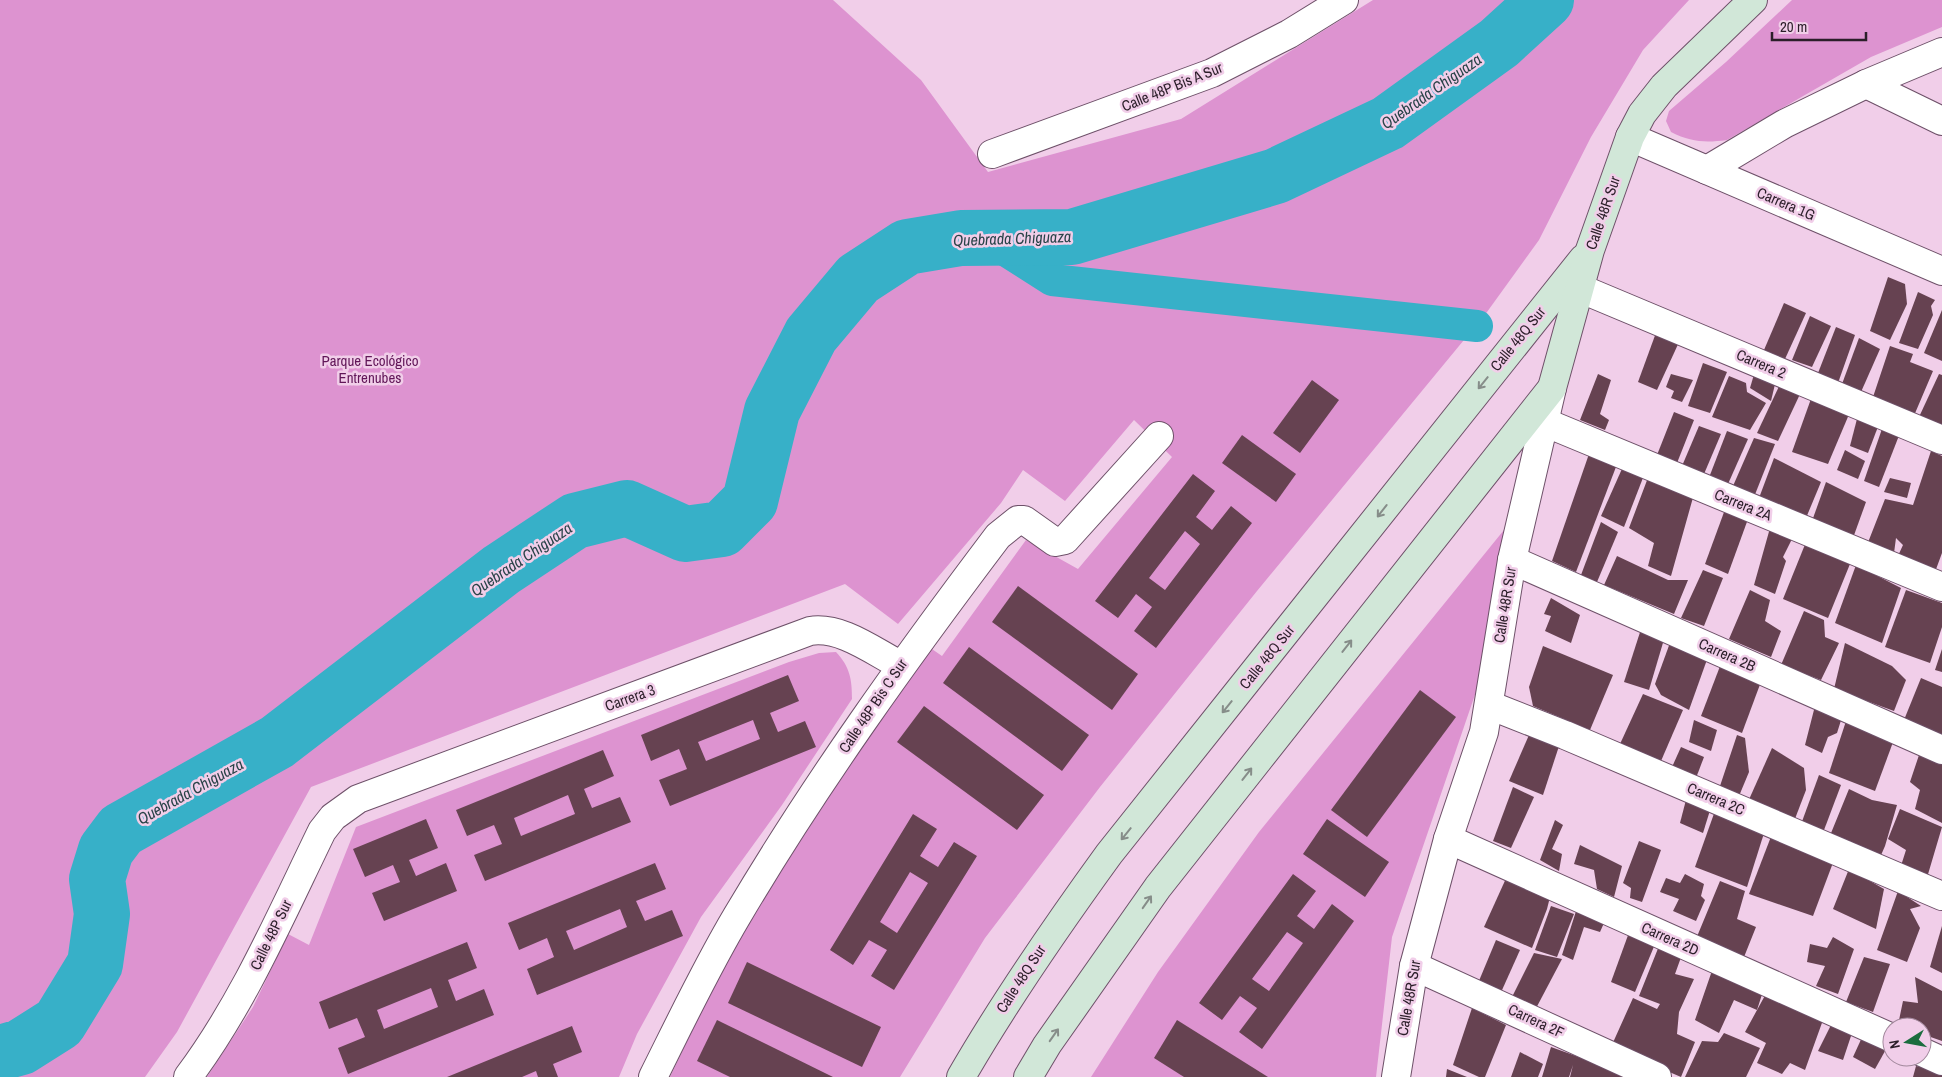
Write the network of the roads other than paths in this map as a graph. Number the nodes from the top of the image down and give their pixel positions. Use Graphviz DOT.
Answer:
graph roads {
  1 [pos="1344,0"];
  2 [pos="1753,0"];
  3 [pos="1942,52"];
  4 [pos="1866,84"];
  5 [pos="1942,120"];
  6 [pos="1630,137"];
  7 [pos="992,154"];
  8 [pos="1707,170"];
  9 [pos="1590,250"];
  10 [pos="1942,271"];
  11 [pos="1579,288"];
  12 [pos="1552,388"];
  13 [pos="1544,422"];
  14 [pos="1159,436"];
  15 [pos="1942,440"];
  16 [pos="1512,560"];
  17 [pos="1942,587"];
  18 [pos="900,665"];
  19 [pos="1489,705"];
  20 [pos="1942,750"];
  21 [pos="358,799"];
  22 [pos="1448,840"];
  23 [pos="1942,896"];
  24 [pos="1414,966"];
  25 [pos="1882,1034"];
  26 [pos="188,1077"];
  27 [pos="653,1077"];
  28 [pos="961,1077"];
  29 [pos="1028,1077"];
  30 [pos="1396,1077"];
  31 [pos="1657,1077"];
  1 -- 7 [label="street, Calle 48P Bis A Sur"];
  2 -- 6 [label="main road, Calle 48R Sur"];
  3 -- 4 [label="street"];
  4 -- 5 [label="street"];
  4 -- 8 [label="street"];
  6 -- 8 [label="street, Carrera 1G"];
  6 -- 9 [label="main road, Calle 48R Sur"];
  8 -- 10 [label="street, Carrera 1G"];
  9 -- 11 [label="main road, Calle 48R Sur"];
  9 -- 28 [label="main road, Calle 48Q Sur, one-way"];
  11 -- 12 [label="main road, Calle 48R Sur"];
  11 -- 15 [label="street, Carrera 2"];
  12 -- 13 [label="street, Calle 48R Sur"];
  29 -- 12 [label="main road, one-way"];
  13 -- 16 [label="street, Calle 48R Sur"];
  13 -- 17 [label="street, Carrera 2A"];
  14 -- 18 [label="street, Calle 48P Bis C Sur"];
  16 -- 19 [label="street, Calle 48R Sur"];
  16 -- 20 [label="street, Carrera 2B"];
  18 -- 21 [label="street, Carrera 3"];
  18 -- 27 [label="street, Calle 48P Bis C Sur"];
  19 -- 22 [label="street, Calle 48R Sur"];
  19 -- 23 [label="street, Carrera 2C"];
  21 -- 26 [label="street, Calle 48P Sur"];
  22 -- 24 [label="street, Calle 48R Sur"];
  22 -- 25 [label="street, Carrera 2D"];
  24 -- 30 [label="street, Calle 48R Sur"];
  24 -- 31 [label="street, Carrera 2F"];
}
